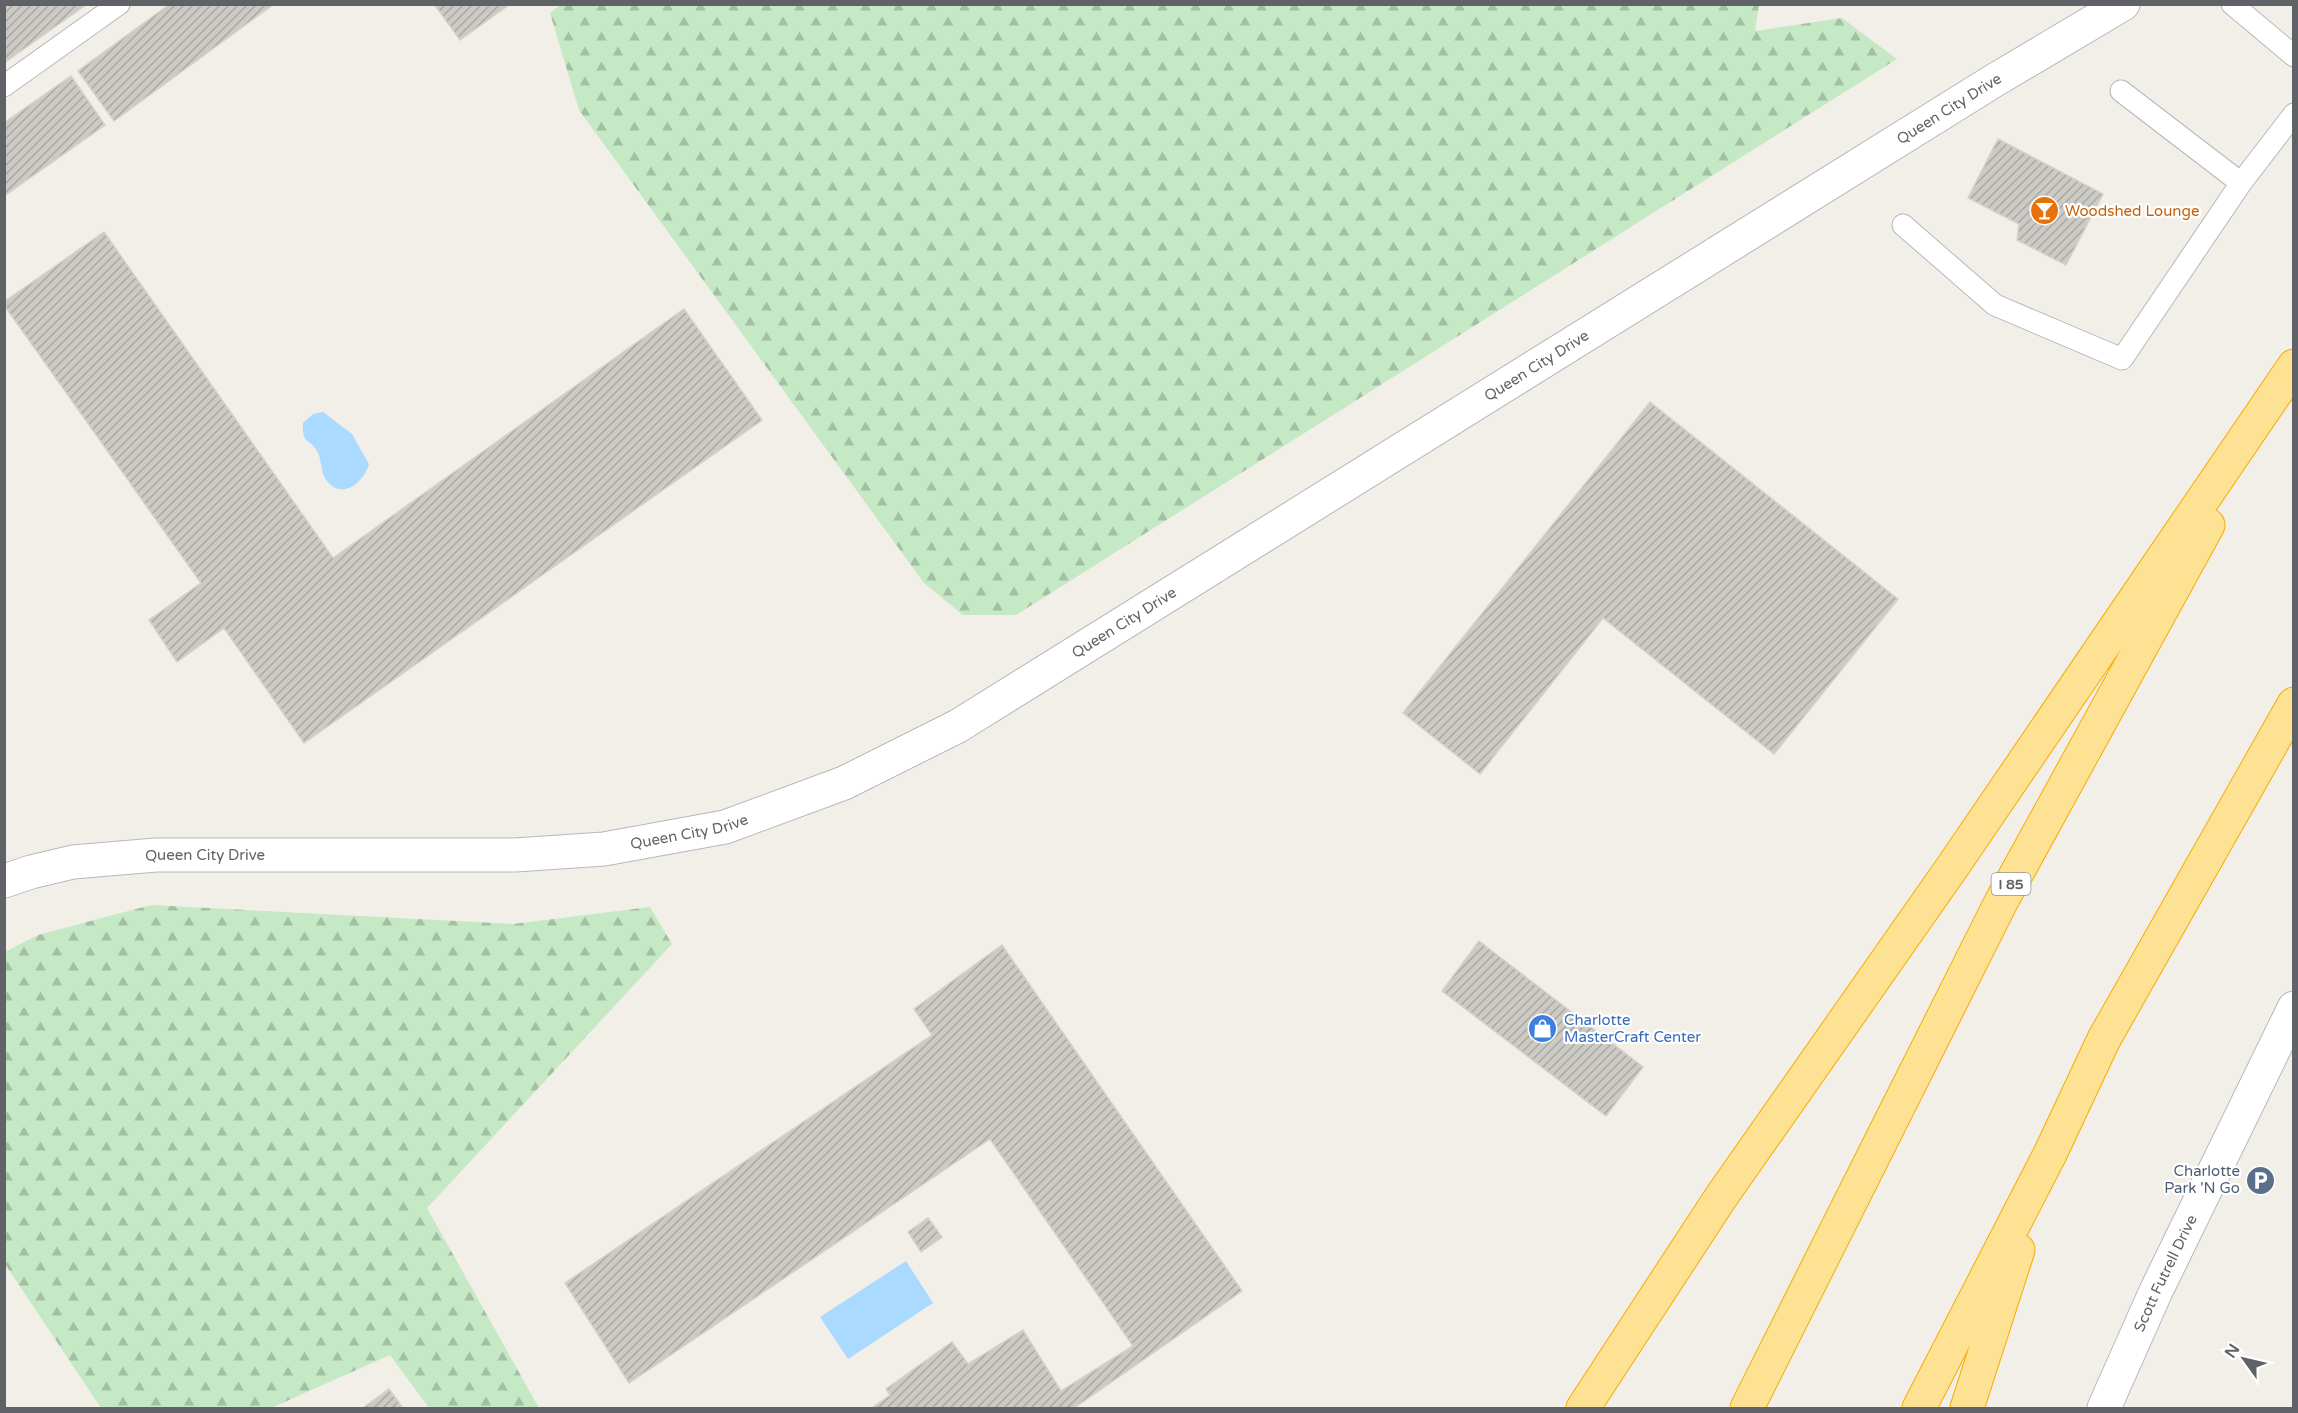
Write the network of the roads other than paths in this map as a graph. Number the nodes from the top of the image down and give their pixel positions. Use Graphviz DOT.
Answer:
graph roads {
  1 [pos="119,4"];
  2 [pos="2122,4"];
  3 [pos="2232,4"];
  4 [pos="2294,56"];
  5 [pos="4,87"];
  6 [pos="2121,91"];
  7 [pos="2294,114"];
  8 [pos="2241,183"];
  9 [pos="1903,225"];
  10 [pos="2294,367"];
  11 [pos="2294,704"];
  12 [pos="4,881"];
  13 [pos="2294,1008"];
  14 [pos="2050,1154"];
  15 [pos="1583,1408"];
  16 [pos="1747,1408"];
  17 [pos="1919,1408"];
  18 [pos="1967,1408"];
  19 [pos="2104,1408"];
  1 -- 5 [label="lane"];
  2 -- 12 [label="street, Queen City Drive"];
  3 -- 4 [label="lane"];
  6 -- 8 [label="lane"];
  7 -- 8 [label="lane"];
  8 -- 9 [label="lane"];
  10 -- 15 [label="highway"];
  10 -- 16 [label="highway, I 85"];
  11 -- 14 [label="highway"];
  13 -- 19 [label="street, Scott Futrell Drive"];
  14 -- 17 [label="highway"];
  14 -- 18 [label="highway"];
}
